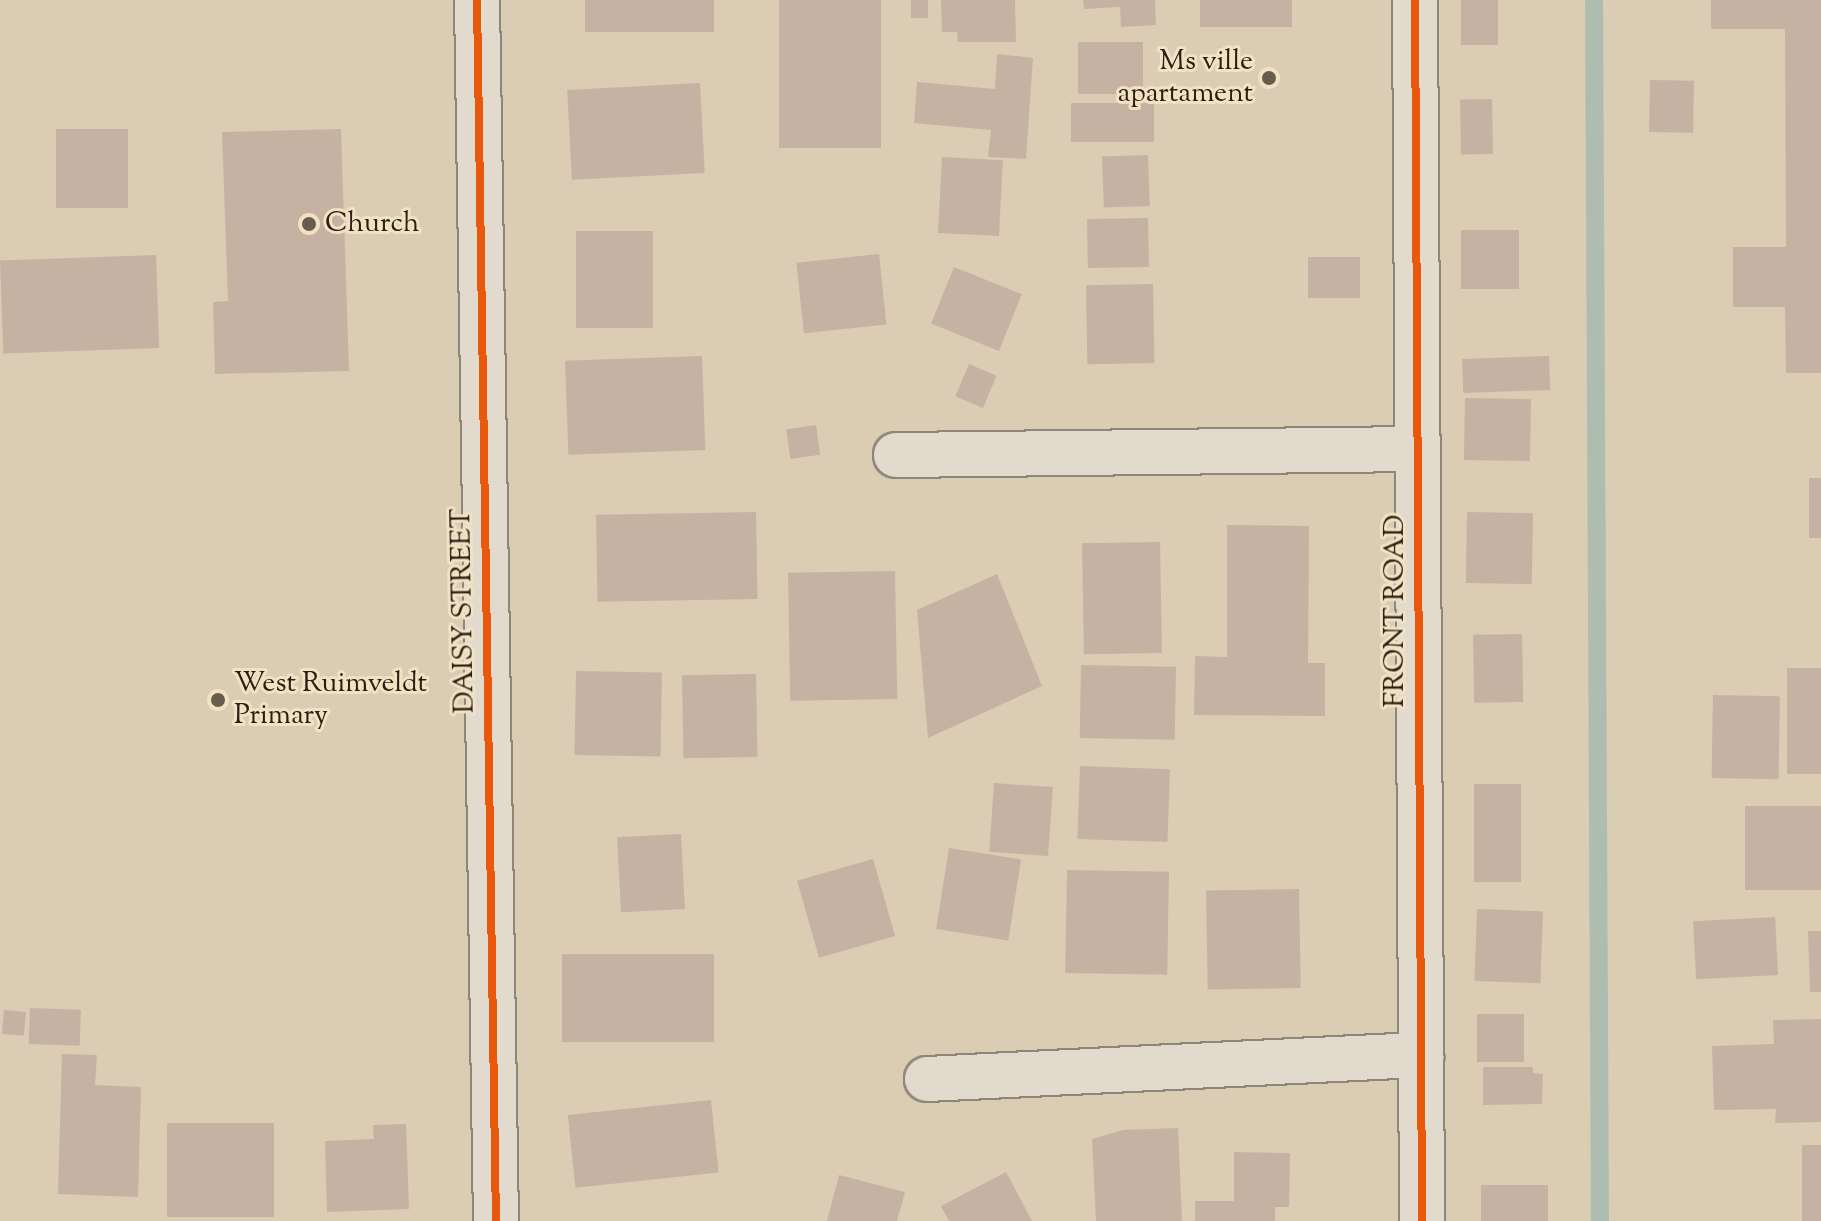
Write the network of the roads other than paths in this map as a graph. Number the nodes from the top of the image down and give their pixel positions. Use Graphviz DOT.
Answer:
graph roads {
  1 [pos="477,0"];
  2 [pos="1415,0"];
  3 [pos="1417,449"];
  4 [pos="896,455"];
  5 [pos="1421,1055"];
  6 [pos="927,1079"];
  7 [pos="496,1221"];
  8 [pos="1422,1221"];
  1 -- 7 [label="street, DAISY STREET"];
  2 -- 3 [label="street, FRONT ROAD"];
  3 -- 4 [label="street"];
  3 -- 5 [label="street, FRONT ROAD"];
  5 -- 6 [label="street"];
  5 -- 8 [label="street, FRONT ROAD"];
}
